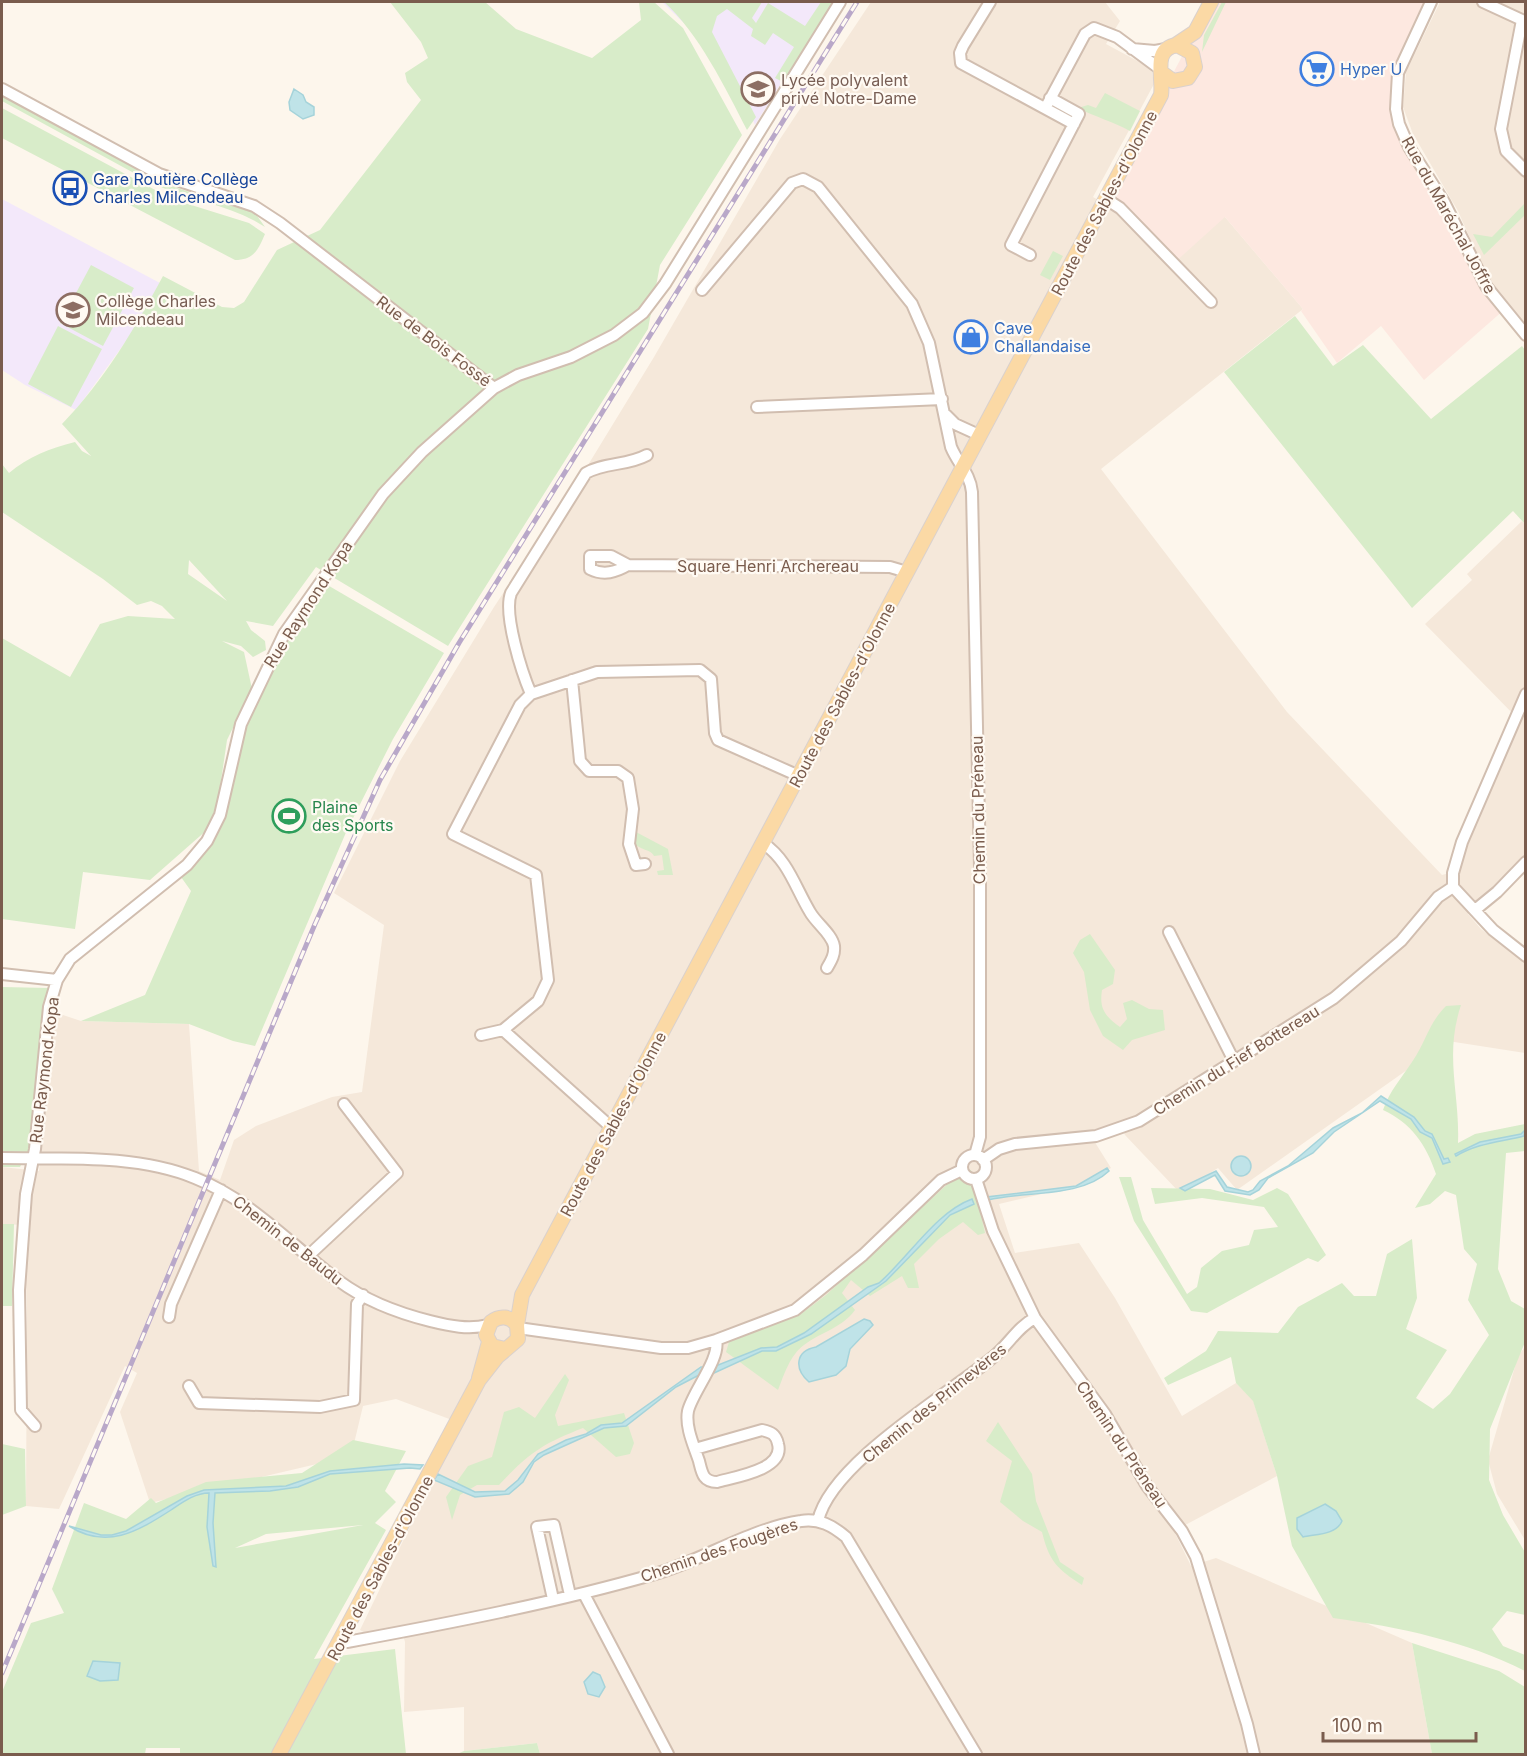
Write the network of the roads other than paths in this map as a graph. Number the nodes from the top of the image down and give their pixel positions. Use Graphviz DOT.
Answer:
graph roads {
  1 [pos="840,2"];
  2 [pos="990,2"];
  3 [pos="1211,2"];
  4 [pos="1431,2"];
  5 [pos="1483,2"];
  6 [pos="1524,18"];
  7 [pos="1194,32"];
  8 [pos="1170,47"];
  9 [pos="1132,49"];
  10 [pos="1195,58"];
  11 [pos="1161,71"];
  12 [pos="1181,81"];
  13 [pos="2,89"];
  14 [pos="1161,95"];
  15 [pos="1050,98"];
  16 [pos="1045,109"];
  17 [pos="1074,124"];
  18 [pos="1526,171"];
  19 [pos="1106,199"];
  20 [pos="1030,255"];
  21 [pos="702,290"];
  22 [pos="1211,302"];
  23 [pos="1526,335"];
  24 [pos="494,388"];
  25 [pos="942,399"];
  26 [pos="757,407"];
  27 [pos="946,415"];
  28 [pos="979,435"];
  29 [pos="647,455"];
  30 [pos="963,466"];
  31 [pos="628,565"];
  32 [pos="907,572"];
  33 [pos="572,680"];
  34 [pos="531,694"];
  35 [pos="1526,694"];
  36 [pos="799,776"];
  37 [pos="763,843"];
  38 [pos="1526,862"];
  39 [pos="645,864"];
  40 [pos="1453,887"];
  41 [pos="1475,910"];
  42 [pos="1169,932"];
  43 [pos="1526,956"];
  44 [pos="827,968"];
  45 [pos="2,974"];
  46 [pos="57,980"];
  47 [pos="503,1030"];
  48 [pos="481,1035"];
  49 [pos="1234,1061"];
  50 [pos="344,1104"];
  51 [pos="612,1128"];
  52 [pos="2,1158"];
  53 [pos="979,1158"];
  54 [pos="34,1159"];
  55 [pos="962,1170"];
  56 [pos="976,1179"];
  57 [pos="221,1190"];
  58 [pos="308,1256"];
  59 [pos="363,1295"];
  60 [pos="522,1295"];
  61 [pos="169,1317"];
  62 [pos="502,1317"];
  63 [pos="1035,1318"];
  64 [pos="488,1325"];
  65 [pos="464,1328"];
  66 [pos="517,1331"];
  67 [pos="716,1340"];
  68 [pos="488,1341"];
  69 [pos="505,1349"];
  70 [pos="479,1380"];
  71 [pos="189,1386"];
  72 [pos="35,1426"];
  73 [pos="695,1449"];
  74 [pos="818,1521"];
  75 [pos="584,1594"];
  76 [pos="570,1595"];
  77 [pos="553,1599"];
  78 [pos="341,1640"];
  79 [pos="279,1755"];
  80 [pos="668,1755"];
  81 [pos="976,1755"];
  82 [pos="1254,1755"];
  1 -- 24 [label="street, Rue de Bois Fossé"];
  2 -- 16 [label="street"];
  3 -- 7 [label="main road"];
  4 -- 23 [label="street, Rue du Maréchal Joffre"];
  5 -- 6 [label="street"];
  6 -- 18 [label="street"];
  7 -- 8 [label="main road"];
  7 -- 10 [label="main road"];
  8 -- 9 [label="street"];
  8 -- 10 [label="main road"];
  8 -- 11 [label="main road"];
  9 -- 11 [label="street"];
  9 -- 15 [label="street"];
  10 -- 12 [label="main road"];
  11 -- 12 [label="main road"];
  11 -- 14 [label="main road, Route des Sables-d'Olonne"];
  12 -- 14 [label="main road, Route des Sables-d'Olonne"];
  13 -- 24 [label="street, Rue de Bois Fossé"];
  14 -- 19 [label="main road, Route des Sables-d'Olonne"];
  15 -- 16 [label="street"];
  15 -- 17 [label="street"];
  16 -- 17 [label="street"];
  17 -- 20 [label="street"];
  19 -- 22 [label="street"];
  19 -- 28 [label="main road, Route des Sables-d'Olonne"];
  21 -- 25 [label="street, Chemin du Préneau"];
  24 -- 46 [label="street, Rue Raymond Kopa"];
  25 -- 26 [label="street"];
  25 -- 27 [label="street, Chemin du Préneau"];
  27 -- 28 [label="street"];
  27 -- 30 [label="street, Chemin du Préneau"];
  28 -- 30 [label="main road, Route des Sables-d'Olonne"];
  29 -- 34 [label="street"];
  30 -- 32 [label="main road, Route des Sables-d'Olonne"];
  30 -- 53 [label="street, Chemin du Préneau"];
  31 -- 32 [label="street, Square Henri Archereau"];
  32 -- 36 [label="main road, Route des Sables-d'Olonne"];
  33 -- 34 [label="street"];
  33 -- 36 [label="street"];
  33 -- 39 [label="street"];
  34 -- 47 [label="street"];
  35 -- 40 [label="street"];
  36 -- 37 [label="main road, Route des Sables-d'Olonne"];
  37 -- 44 [label="street"];
  37 -- 51 [label="main road, Route des Sables-d'Olonne"];
  38 -- 41 [label="street"];
  40 -- 41 [label="street"];
  40 -- 49 [label="street, Chemin du Fief Bottereau"];
  41 -- 43 [label="street"];
  42 -- 49 [label="street"];
  45 -- 46 [label="street"];
  46 -- 54 [label="street, Rue Raymond Kopa"];
  47 -- 48 [label="street"];
  47 -- 51 [label="street"];
  49 -- 53 [label="street, Chemin du Fief Bottereau"];
  50 -- 58 [label="street"];
  51 -- 60 [label="main road, Route des Sables-d'Olonne"];
  52 -- 54 [label="street, Chemin de Baudu"];
  53 -- 55 [label="street"];
  53 -- 56 [label="street"];
  54 -- 57 [label="street, Chemin de Baudu"];
  54 -- 72 [label="street, Rue Raymond Kopa"];
  55 -- 56 [label="street"];
  55 -- 67 [label="street"];
  56 -- 63 [label="street, Chemin du Préneau"];
  57 -- 58 [label="street, Chemin de Baudu"];
  57 -- 61 [label="street"];
  58 -- 59 [label="street, Chemin de Baudu"];
  59 -- 65 [label="street, Chemin de Baudu"];
  59 -- 71 [label="street"];
  60 -- 62 [label="main road, Route des Sables-d'Olonne"];
  60 -- 66 [label="main road, Route des Sables-d'Olonne"];
  62 -- 64 [label="main road, Route des Sables-d'Olonne"];
  62 -- 66 [label="main road"];
  63 -- 74 [label="street, Chemin des Primevères"];
  63 -- 82 [label="street, Chemin du Préneau"];
  64 -- 65 [label="street, Chemin de Baudu"];
  64 -- 68 [label="main road, Route des Sables-d'Olonne"];
  65 -- 68 [label="street, Chemin de Baudu"];
  66 -- 67 [label="street"];
  66 -- 69 [label="main road, Route des Sables-d'Olonne"];
  67 -- 73 [label="street"];
  68 -- 69 [label="main road"];
  68 -- 70 [label="main road, Route des Sables-d'Olonne"];
  69 -- 70 [label="main road, Route des Sables-d'Olonne"];
  70 -- 78 [label="main road, Route des Sables-d'Olonne"];
  73 -- 73 [label="street"];
  74 -- 75 [label="street, Chemin des Fougères"];
  74 -- 81 [label="street, Chemin des Fougères"];
  75 -- 76 [label="street, Chemin des Fougères"];
  75 -- 80 [label="street"];
  76 -- 77 [label="street, Chemin des Fougères"];
  76 -- 77 [label="street"];
  77 -- 78 [label="street, Chemin des Fougères"];
  78 -- 79 [label="main road, Route des Sables-d'Olonne"];
}
